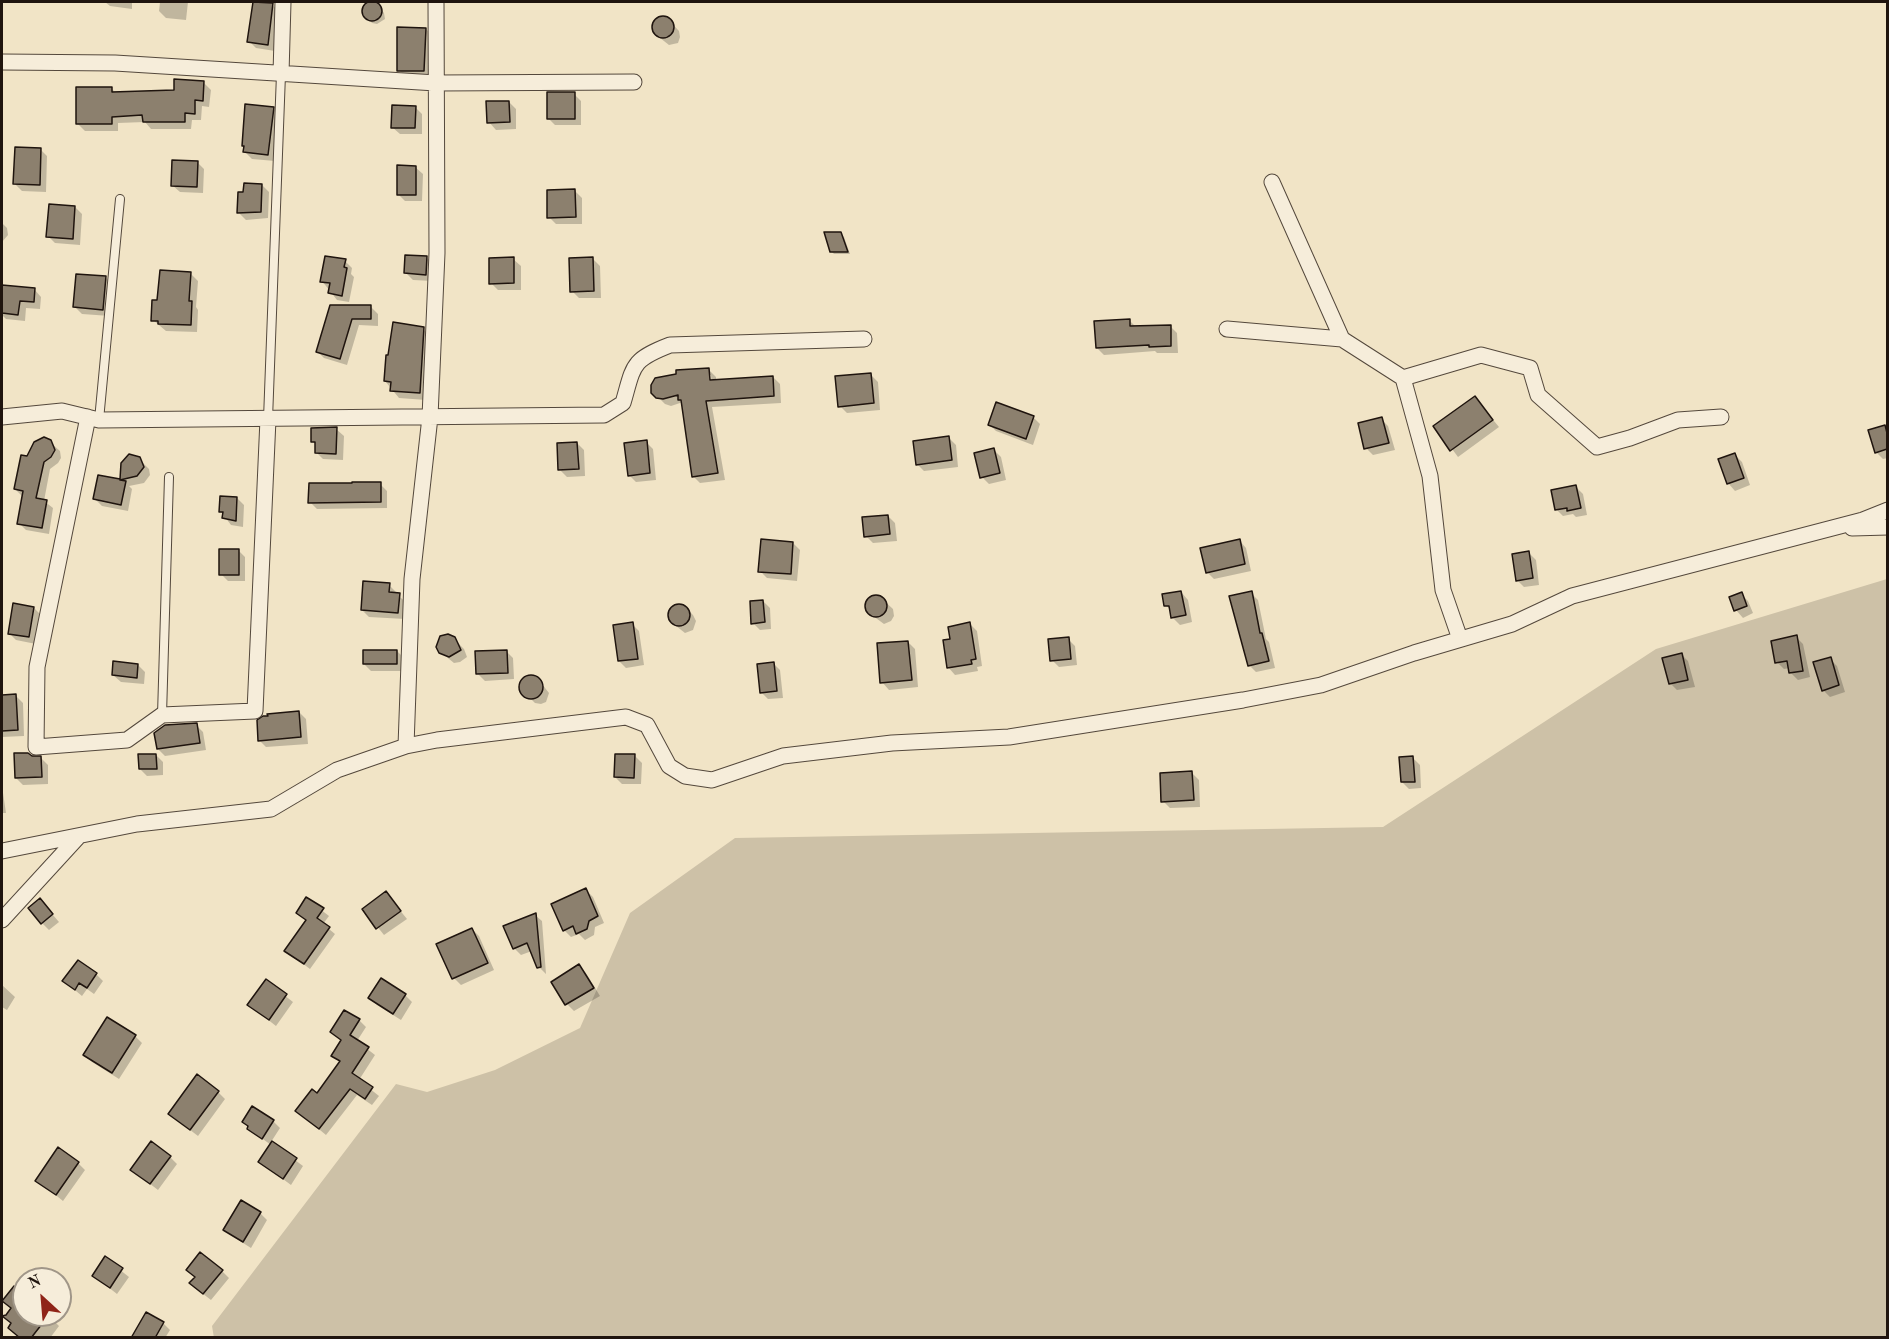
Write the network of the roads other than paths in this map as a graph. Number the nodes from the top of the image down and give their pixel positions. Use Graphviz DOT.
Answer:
graph roads {
  1 [pos="283,2"];
  2 [pos="436,2"];
  3 [pos="2,62"];
  4 [pos="281,74"];
  5 [pos="634,82"];
  6 [pos="436,83"];
  7 [pos="1272,182"];
  8 [pos="120,199"];
  9 [pos="1227,329"];
  10 [pos="864,339"];
  11 [pos="1342,339"];
  12 [pos="1403,378"];
  13 [pos="2,417"];
  14 [pos="430,417"];
  15 [pos="1721,417"];
  16 [pos="94,418"];
  17 [pos="268,419"];
  18 [pos="169,477"];
  19 [pos="1887,510"];
  20 [pos="1887,527"];
  21 [pos="1831,528"];
  22 [pos="1460,639"];
  23 [pos="162,716"];
  24 [pos="406,746"];
  25 [pos="79,837"];
  26 [pos="2,851"];
  27 [pos="2,920"];
  1 -- 4 [label="street"];
  2 -- 6 [label="street"];
  3 -- 4 [label="street"];
  4 -- 6 [label="street"];
  4 -- 17 [label="lane"];
  5 -- 6 [label="street"];
  6 -- 14 [label="street"];
  7 -- 11 [label="street"];
  8 -- 16 [label="lane"];
  9 -- 11 [label="street"];
  10 -- 14 [label="street"];
  11 -- 12 [label="street"];
  12 -- 15 [label="street"];
  12 -- 22 [label="street"];
  13 -- 16 [label="street"];
  14 -- 17 [label="street"];
  14 -- 24 [label="street"];
  16 -- 17 [label="street"];
  16 -- 23 [label="street"];
  17 -- 23 [label="street"];
  18 -- 23 [label="lane"];
  19 -- 21 [label="street"];
  20 -- 21 [label="street"];
  21 -- 22 [label="street"];
  22 -- 24 [label="street"];
  24 -- 25 [label="street"];
  25 -- 26 [label="street"];
  25 -- 27 [label="street"];
}
